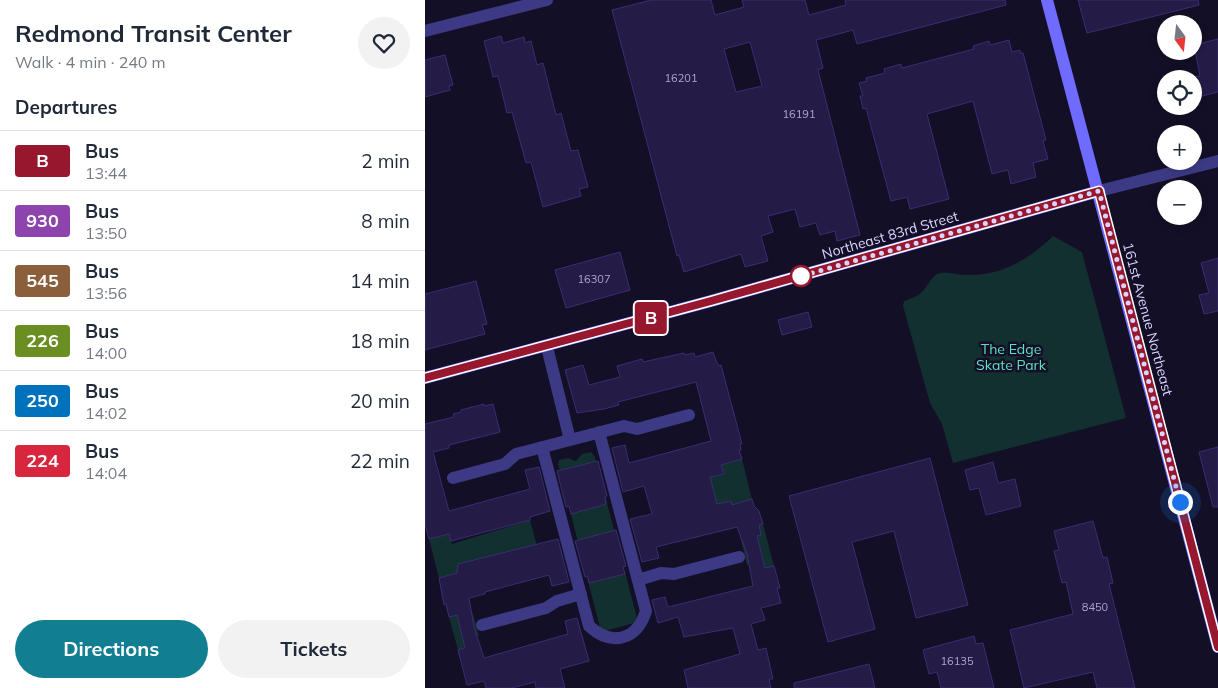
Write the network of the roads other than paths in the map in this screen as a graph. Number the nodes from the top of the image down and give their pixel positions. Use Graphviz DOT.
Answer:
graph roads {
  1 [pos="547,0"];
  2 [pos="1047,0"];
  3 [pos="425,31"];
  4 [pos="1218,161"];
  5 [pos="1099,191"];
  6 [pos="547,347"];
  7 [pos="425,378"];
  8 [pos="689,415"];
  9 [pos="599,432"];
  10 [pos="570,440"];
  11 [pos="542,447"];
  12 [pos="453,478"];
  13 [pos="739,557"];
  14 [pos="638,580"];
  15 [pos="581,594"];
  16 [pos="481,625"];
  17 [pos="1218,647"];
  1 -- 3 [label="street"];
  2 -- 5 [label="street, 161st Avenue Northeast"];
  4 -- 5 [label="street, Northeast 83rd Street"];
  5 -- 6 [label="street, Northeast 83rd Street"];
  5 -- 17 [label="street, 161st Avenue Northeast"];
  6 -- 7 [label="street, Northeast 83rd Street"];
  6 -- 10 [label="street"];
  8 -- 9 [label="street"];
  9 -- 10 [label="street"];
  9 -- 14 [label="street"];
  10 -- 11 [label="street"];
  11 -- 12 [label="street"];
  11 -- 15 [label="street"];
  13 -- 14 [label="street"];
  14 -- 15 [label="street"];
  15 -- 16 [label="street"];
}
